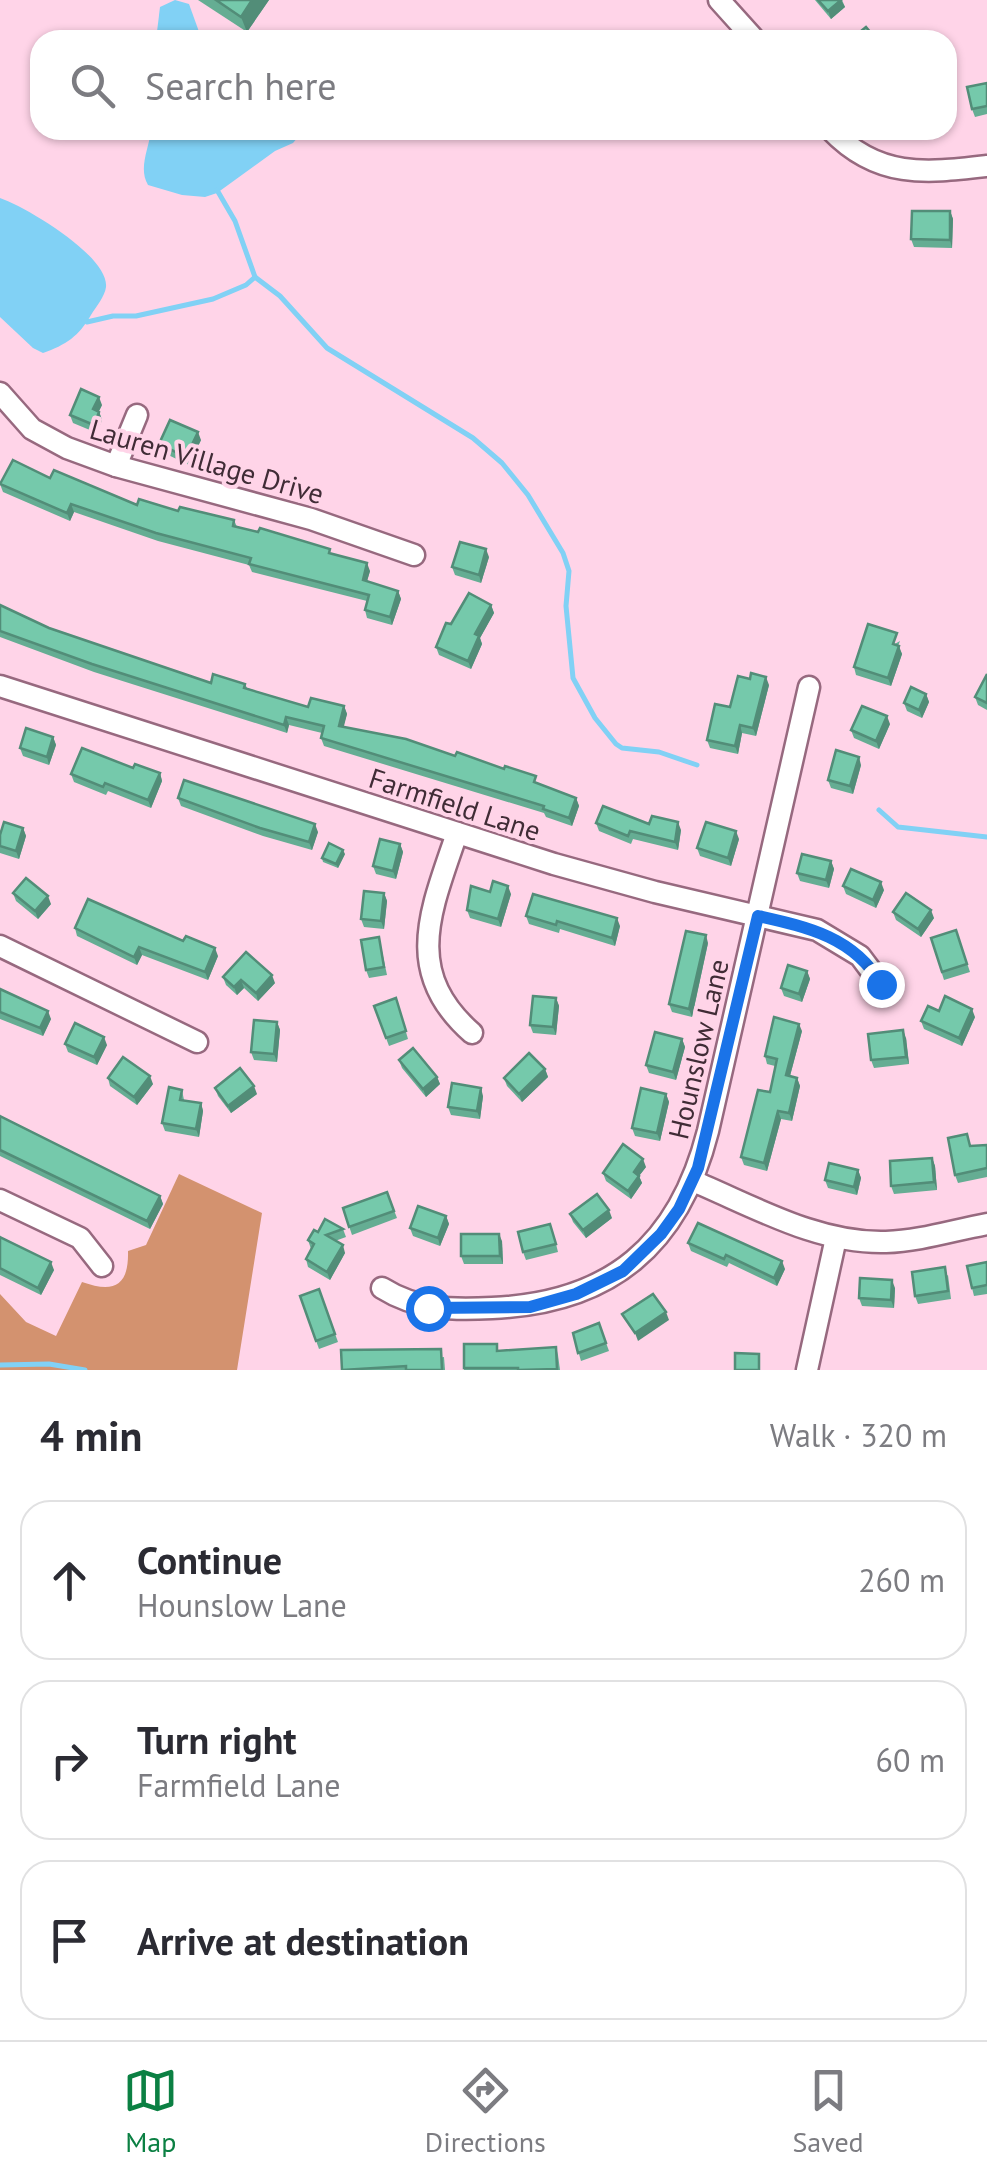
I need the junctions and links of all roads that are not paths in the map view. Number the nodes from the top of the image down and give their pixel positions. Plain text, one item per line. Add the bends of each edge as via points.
1 (720, 0) edge
2 (746, 30) edge
3 (845, 140) edge
4 (987, 166) edge
5 (0, 393) edge
6 (137, 414) dead end
7 (116, 466) junction
8 (414, 555) dead end
9 (808, 686) dead end
10 (0, 687) edge
11 (457, 833) junction
12 (758, 916) junction
13 (0, 946) edge
14 (881, 984) dead end
15 (472, 1033) dead end
16 (197, 1042) dead end
17 (693, 1181) junction
18 (0, 1200) edge
19 (987, 1224) edge
20 (836, 1238) junction
21 (102, 1266) dead end
22 (382, 1288) dead end
23 (807, 1370) edge

1 - 2 street
3 - 4 street via 905,171
5 - 7 street, Lauren Village Drive via 32,429
6 - 7 street
7 - 8 street, Lauren Village Drive via 311,519
9 - 12 street, Hounslow Lane
10 - 11 street, Farmfield Lane
11 - 12 street, Farmfield Lane via 612,881
11 - 15 street via 430,912 428,959 440,996
12 - 14 street, Farmfield Lane via 829,936 860,956
12 - 17 street, Hounslow Lane
13 - 16 street
17 - 20 street
17 - 22 street, Hounslow Lane via 643,1254 576,1294 530,1307 428,1308
18 - 21 street via 80,1238
19 - 20 street via 900,1241
20 - 23 street

